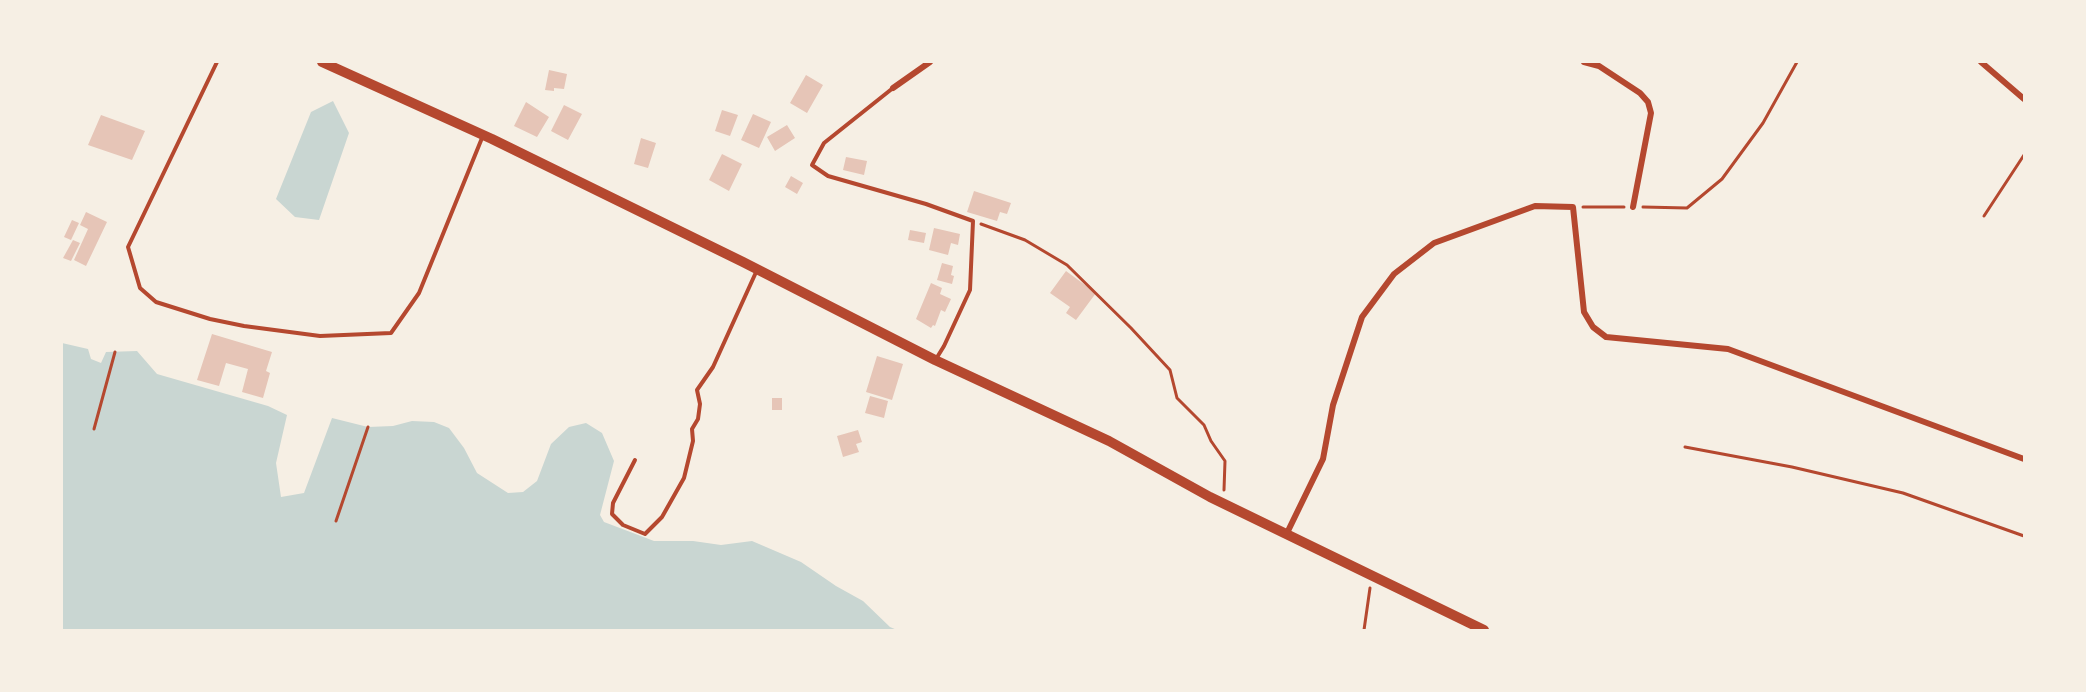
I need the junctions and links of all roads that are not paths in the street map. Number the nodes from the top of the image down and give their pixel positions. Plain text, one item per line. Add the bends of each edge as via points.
1 (217, 62) edge
2 (322, 62) edge
3 (930, 62) edge
4 (1584, 62) edge
5 (1981, 62) edge
6 (894, 88) joint
7 (2025, 99) edge
8 (483, 135) junction
9 (1633, 207) road end
10 (757, 269) junction
11 (935, 360) junction
12 (2025, 459) edge
13 (635, 460) dead end
14 (1287, 533) junction
15 (1484, 630) edge

1 - 8 lane via 128,247 140,288 156,302 210,319 320,336 391,333 419,292
2 - 8 main road
3 - 6 street
4 - 9 street via 1599,66 1648,102 1651,113
5 - 7 street
6 - 11 lane via 824,142 812,165 828,176 974,221 970,290
8 - 10 main road
10 - 11 main road
10 - 13 lane via 713,367 698,390 698,419 692,429 684,478 662,517 645,534 623,525 612,514 613,503
11 - 14 main road via 1109,441 1224,504
12 - 14 street via 1728,349 1606,337 1593,327 1584,312 1573,207 1535,206 1434,243 1394,274 1362,317 1333,405 1323,459
14 - 15 main road

